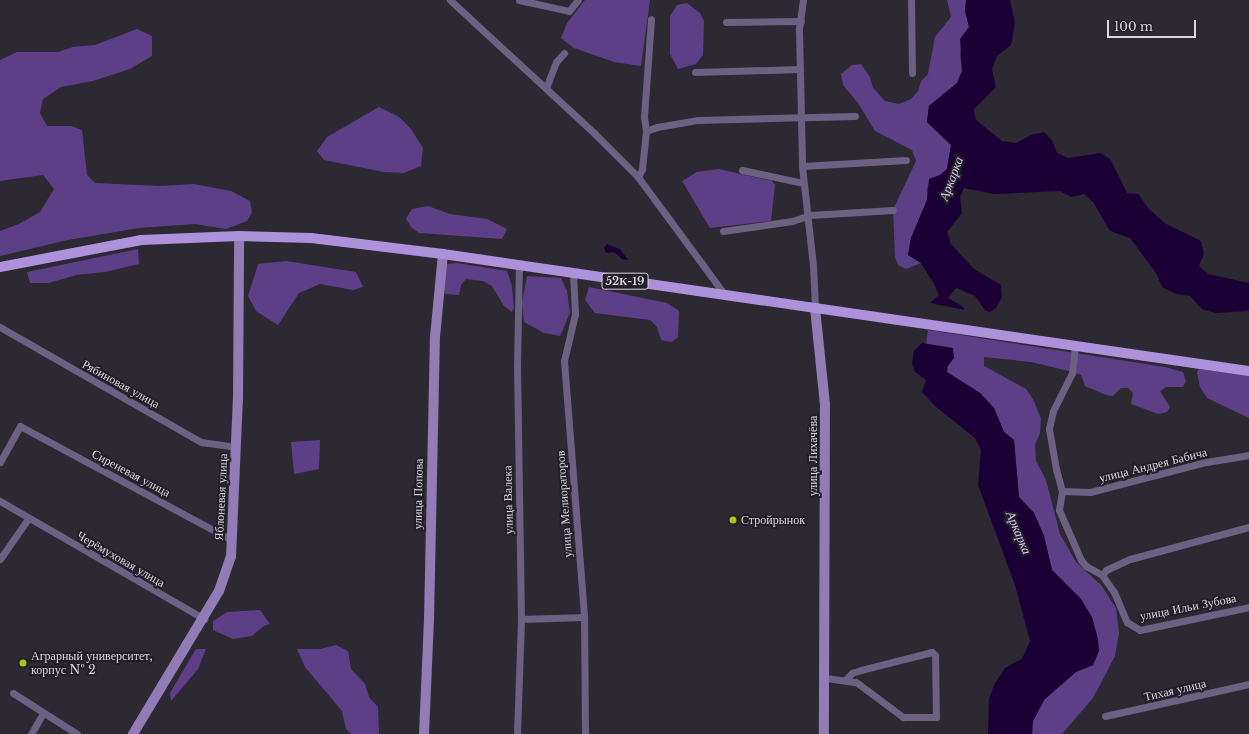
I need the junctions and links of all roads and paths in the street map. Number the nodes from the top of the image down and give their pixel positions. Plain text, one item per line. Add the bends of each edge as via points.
1 (450, 0) edge
2 (519, 0) edge
3 (578, 0) edge
4 (803, 0) edge
5 (911, 0) edge
6 (651, 19) dead end
7 (801, 21) junction
8 (726, 22) dead end
9 (564, 53) dead end
10 (800, 69) junction
11 (695, 72) dead end
12 (912, 73) dead end
13 (546, 88) junction
14 (855, 116) dead end
15 (800, 118) junction
16 (646, 130) junction
17 (906, 160) dead end
18 (802, 166) junction
19 (742, 170) dead end
20 (638, 177) junction
21 (803, 183) junction
22 (893, 210) dead end
23 (806, 218) junction
24 (723, 231) dead end
25 (239, 236) junction
26 (443, 254) junction
27 (520, 266) junction
28 (0, 267) edge
29 (573, 273) junction
30 (725, 295) junction
31 (815, 308) junction
32 (0, 327) edge
33 (1075, 346) junction
34 (1249, 371) edge
35 (236, 447) junction
36 (1249, 455) edge
37 (0, 462) edge
38 (1062, 491) junction
39 (0, 501) edge
40 (28, 519) junction
41 (1249, 527) edge
42 (232, 540) junction
43 (0, 559) edge
44 (1102, 575) junction
45 (1249, 607) edge
46 (584, 617) junction
47 (204, 618) junction
48 (521, 619) junction
49 (826, 678) junction
50 (846, 679) junction
51 (1249, 684) edge
52 (13, 693) dead end
53 (43, 713) junction
54 (1105, 716) dead end
55 (31, 734) edge
56 (76, 734) edge
57 (134, 734) edge
58 (424, 734) edge
59 (517, 734) edge
60 (585, 734) edge
61 (824, 734) edge

1 - 13 street
2 - 3 street via 570,11
4 - 7 street
5 - 12 street
6 - 16 street via 644,117
7 - 8 street
7 - 10 street
9 - 13 street via 556,62
10 - 11 street
10 - 15 street
13 - 20 street
14 - 15 street
15 - 16 street via 698,120
15 - 18 street
16 - 20 street via 642,169
17 - 18 street
18 - 21 street
19 - 21 street
20 - 30 street
21 - 23 street
22 - 23 street via 810,215
23 - 24 street
23 - 31 street via 813,265
25 - 26 main road, 52К-19 via 317,238
25 - 28 main road, 52К-19 via 141,240
25 - 35 street, Яблоневая улица
26 - 27 main road, 52К-19
26 - 58 street, улица Попова via 434,337 429,620
27 - 29 main road, 52К-19
27 - 48 street, улица Валека via 516,367
29 - 30 main road, 52К-19
29 - 46 street, улица Мелиораторов via 575,314 564,361
30 - 31 main road, 52К-19
31 - 33 main road, 52К-19
31 - 49 street, улица Лихачёва via 825,404
32 - 35 street, Рябиновая улица via 201,442
33 - 34 main road, 52К-19
33 - 38 street, улица Ильи Зубова via 1072,372 1050,419 1054,461
35 - 42 street, Яблоневая улица
36 - 38 street, улица Андрея Бабича via 1206,462 1090,492
37 - 42 street, Сиреневая улица via 20,426
38 - 44 street, улица Ильи Зубова via 1059,510 1076,552 1086,566
39 - 40 street, Черёмуховая улица
40 - 43 street
40 - 47 street, Черёмуховая улица
41 - 44 street via 1130,559 1106,570
42 - 47 street, Яблоневая улица via 224,581
44 - 45 street, улица Ильи Зубова via 1114,592 1127,622 1140,630
46 - 48 street
46 - 60 street, улица Мелиораторов
47 - 57 street, Яблоневая улица
48 - 59 street, улица Валека
49 - 50 street
49 - 61 street, улица Лихачёва
50 - 50 street via 856,682 895,714 903,717 936,717 935,655 932,652 861,670
51 - 54 street, Тихая улица
52 - 53 street
53 - 55 street
53 - 56 street

